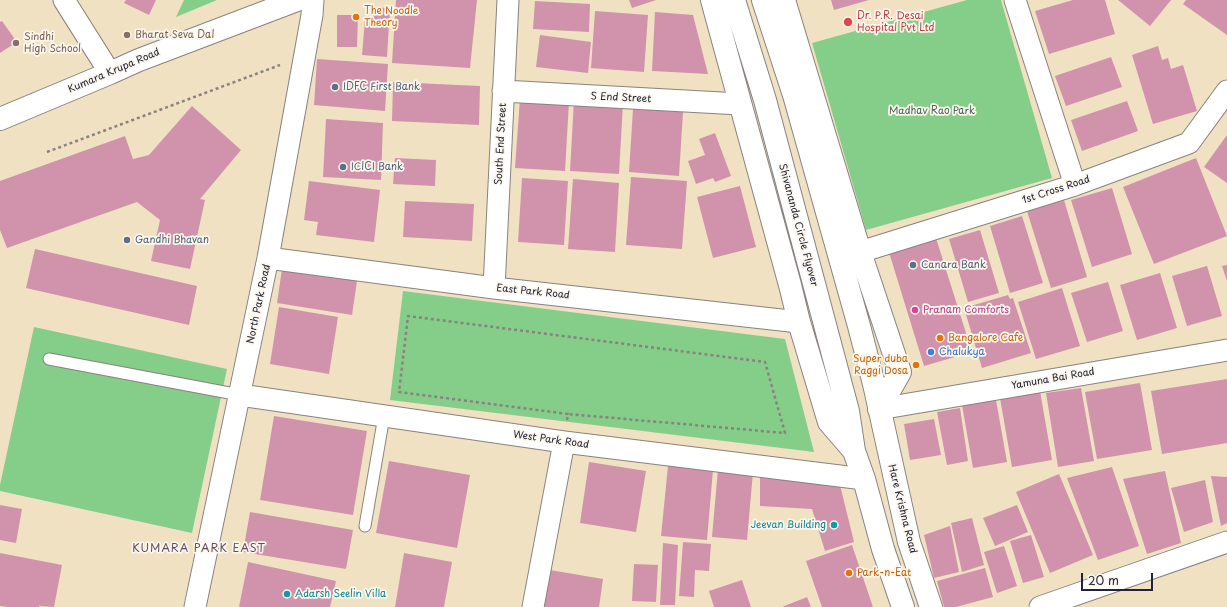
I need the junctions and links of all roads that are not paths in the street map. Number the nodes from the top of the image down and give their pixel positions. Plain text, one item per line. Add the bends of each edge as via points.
1 (64, 0) edge
2 (297, 0) edge
3 (313, 0) edge
4 (508, 0) edge
5 (712, 0) edge
6 (734, 0) edge
7 (763, 0) edge
8 (784, 0) edge
9 (1015, 0) edge
10 (110, 73) junction
11 (503, 91) junction
12 (1227, 91) edge
13 (740, 104) junction
14 (0, 119) edge
15 (1075, 185) junction
16 (860, 252) junction
17 (268, 258) junction
18 (494, 288) junction
19 (799, 322) junction
20 (1227, 350) edge
21 (49, 359) dead end
22 (240, 395) junction
23 (879, 409) junction
24 (384, 416) junction
25 (564, 442) junction
26 (854, 451) junction
27 (864, 479) junction
28 (365, 526) dead end
29 (1227, 542) edge
30 (195, 607) edge
31 (533, 607) edge
32 (903, 607) edge
33 (931, 607) edge
34 (1040, 607) edge

1 - 10 street
2 - 10 main road, Kumara Krupa Road
3 - 17 street, North Park Road
4 - 11 street, South End Street
5 - 13 main road
6 - 26 main road, Shivananda Circle Flyover via 764,100 848,411
7 - 23 main road via 794,95 859,326
8 - 16 main road
9 - 15 street
10 - 14 main road, Kumara Krupa Road
11 - 13 street, S End Street
11 - 18 street, South End Street
12 - 15 street, 1st Cross Road via 1189,143
13 - 19 main road
15 - 16 street, 1st Cross Road
16 - 23 main road via 900,372
17 - 18 street, East Park Road
17 - 22 street, North Park Road
18 - 19 street, East Park Road
19 - 26 main road via 829,422
20 - 23 street, Yamuna Bai Road
21 - 22 lane
22 - 24 street, West Park Road
22 - 30 street, North Park Road
23 - 33 main road, Hare Krishna Road via 909,542
24 - 25 street, West Park Road
24 - 28 lane
25 - 27 street, West Park Road
25 - 31 street
26 - 27 main road
27 - 32 main road via 883,549
29 - 34 street

